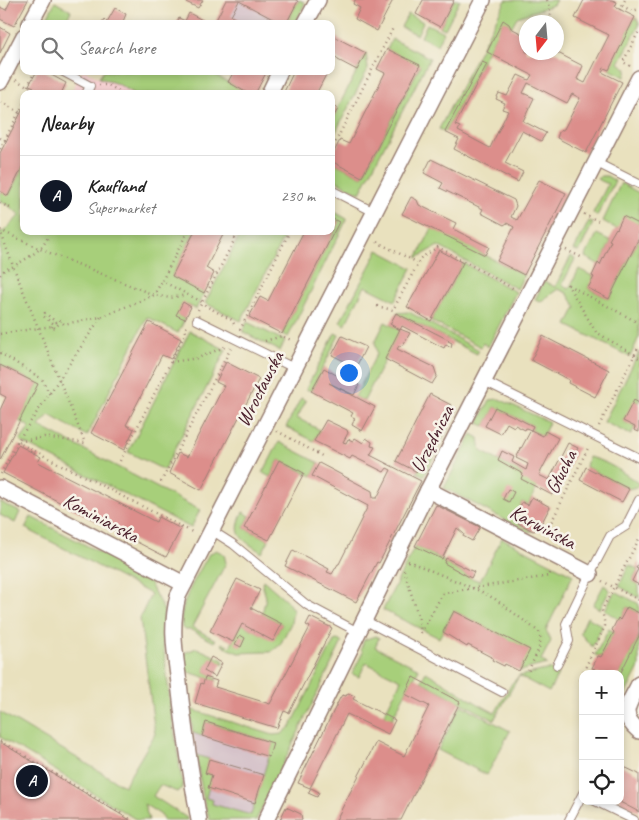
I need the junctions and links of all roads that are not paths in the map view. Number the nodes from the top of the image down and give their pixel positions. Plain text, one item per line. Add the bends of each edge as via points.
1 (43, 0) edge
2 (318, 0) edge
3 (483, 0) edge
4 (32, 20) edge
5 (307, 20) edge
6 (20, 50) edge
7 (637, 73) edge
8 (67, 75) edge
9 (278, 75) edge
10 (7, 80) edge
11 (88, 90) edge
12 (271, 90) edge
13 (596, 162) junction
14 (639, 184) edge
15 (335, 192) edge
16 (374, 212) junction
17 (196, 319) road end
18 (294, 368) junction
19 (484, 382) junction
20 (639, 458) edge
21 (0, 488) edge
22 (428, 490) junction
23 (639, 500) edge
24 (208, 535) junction
25 (590, 574) junction
26 (184, 584) junction
27 (361, 626) junction
28 (557, 666) dead end
29 (639, 684) edge
30 (502, 692) dead end
31 (624, 716) edge
32 (624, 719) edge
33 (639, 731) edge
34 (579, 800) edge
35 (603, 805) edge
36 (199, 820) edge
37 (266, 820) edge
38 (569, 820) edge
39 (634, 820) edge

1 - 4 street
2 - 5 street
3 - 16 street, Wrocławska
6 - 10 street
7 - 13 street, Urzędnicza
8 - 11 lane
9 - 12 street
13 - 14 lane
13 - 19 street, Urzędnicza
15 - 16 lane
16 - 18 street, Wrocławska
17 - 18 lane
18 - 24 street, Wrocławska
19 - 20 lane
19 - 22 street, Urzędnicza
21 - 26 street, Kominiarska
22 - 25 street, Karwińska
22 - 27 street, Urzędnicza
23 - 25 lane via 626,526 610,536
24 - 26 street, Wrocławska
24 - 27 lane via 233,544 307,605
25 - 28 lane via 566,624 569,642
26 - 36 street, Wrocławska via 172,625
27 - 30 lane
27 - 37 street, Urzędnicza
29 - 31 street
32 - 33 street
34 - 38 lane
35 - 39 lane

